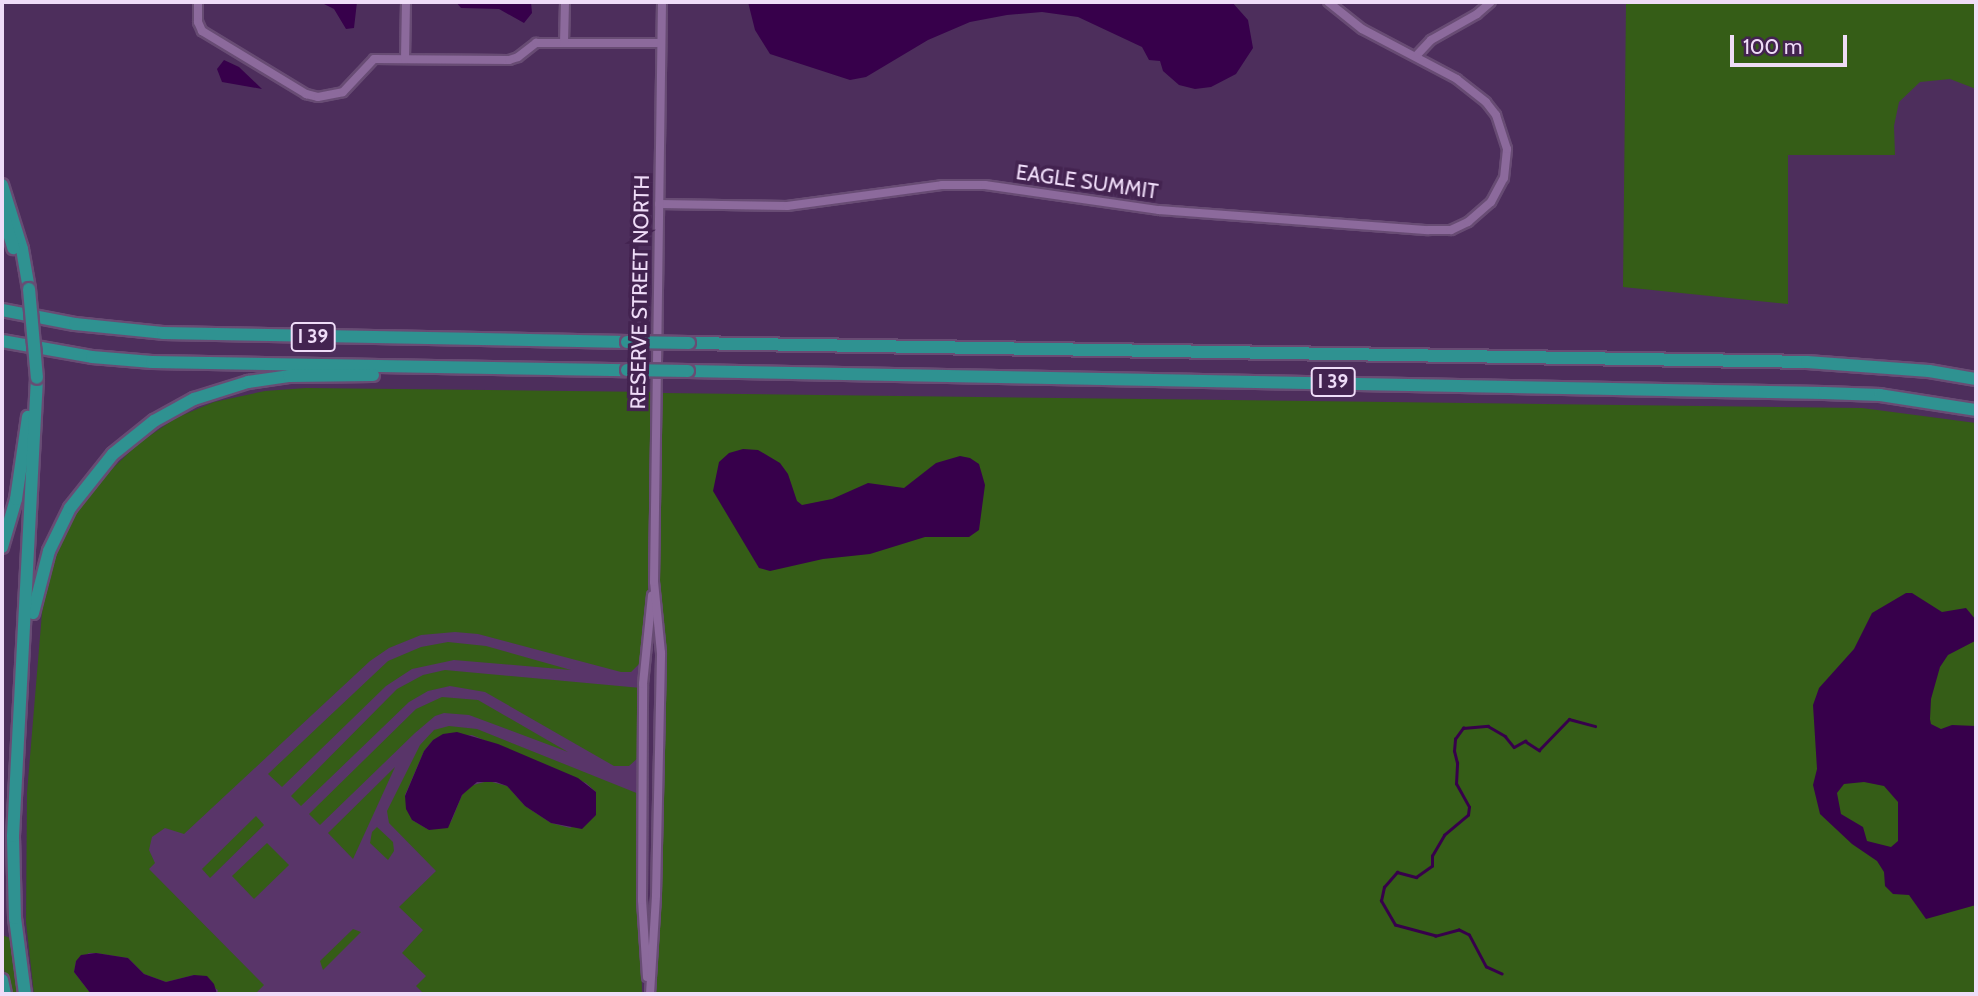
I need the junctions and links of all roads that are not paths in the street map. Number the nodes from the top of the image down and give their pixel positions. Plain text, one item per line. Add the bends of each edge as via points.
1 (198, 2) edge
2 (406, 2) edge
3 (565, 2) edge
4 (662, 2) edge
5 (1328, 2) edge
6 (1491, 2) edge
7 (564, 43) junction
8 (661, 43) junction
9 (1416, 56) junction
10 (405, 59) junction
11 (2, 185) edge
12 (659, 204) junction
13 (2, 211) edge
14 (24, 288) junction
15 (2, 310) edge
16 (2, 341) edge
17 (435, 367) junction
18 (33, 376) junction
19 (1976, 379) edge
20 (1976, 410) edge
21 (2, 547) edge
22 (654, 582) junction
23 (24, 657) junction
24 (2, 980) edge
25 (5, 994) edge
26 (25, 994) edge
27 (650, 994) edge

1 - 10 street via 202,31 306,94 331,96 352,84 370,60
2 - 10 street
3 - 7 street
4 - 8 street, RESERVE STREET NORTH
5 - 9 street via 1355,25
6 - 9 street via 1431,40
7 - 8 street
7 - 10 street via 536,43 512,60
8 - 12 street, RESERVE STREET NORTH
9 - 12 street, EAGLE SUMMIT via 1474,92 1496,115 1503,131 1507,163 1496,192 1468,222 1451,230 1117,206 985,185 942,185 787,206
11 - 14 highway via 22,249
12 - 22 street, RESERVE STREET NORTH
13 - 14 highway
14 - 18 highway
15 - 19 highway, I 39, bridge via 75,324 163,333 1807,362
16 - 17 highway, I 39 via 92,358 152,362
17 - 20 highway, I 39, bridge via 1824,393
17 - 23 highway via 422,375 300,376 248,382 194,399 154,421 103,464 66,517 42,573
18 - 21 highway via 22,472
18 - 23 highway
22 - 27 street, RESERVE STREET NORTH via 660,653
22 - 27 street, RESERVE STREET NORTH via 643,684 642,911
23 - 26 highway via 13,860
24 - 25 highway

